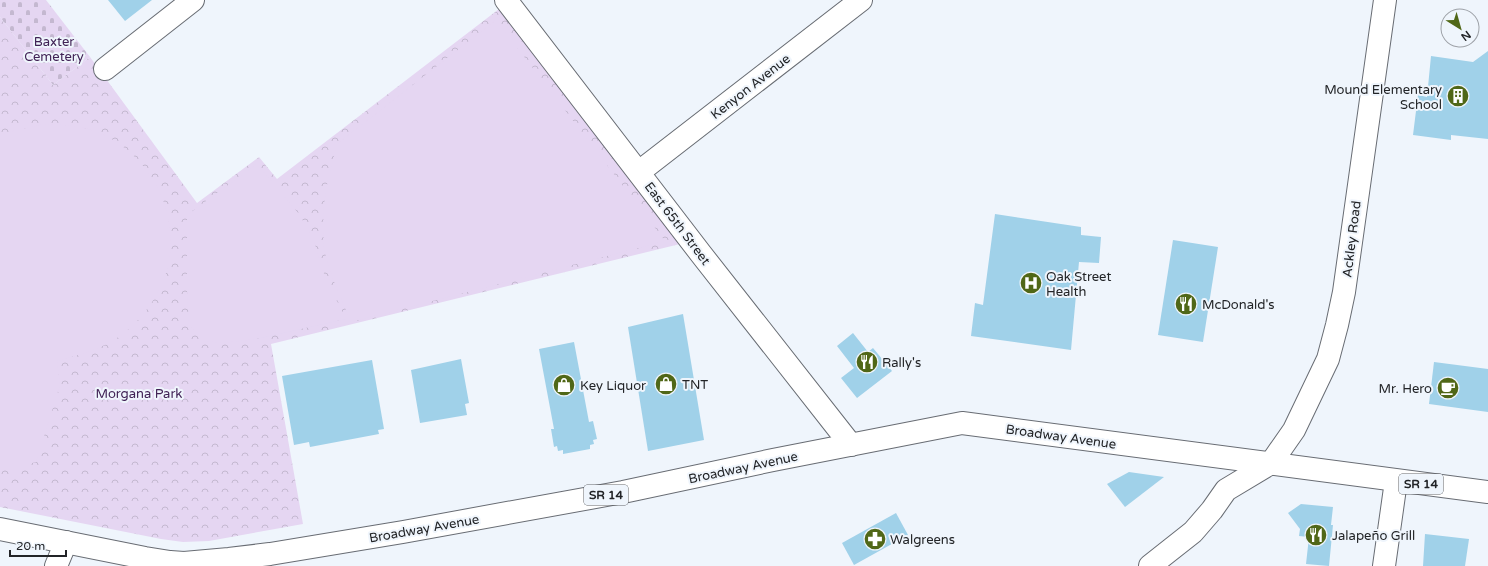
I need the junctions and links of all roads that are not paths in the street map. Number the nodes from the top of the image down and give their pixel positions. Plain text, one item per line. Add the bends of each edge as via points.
1 (193, 0) edge
2 (506, 0) edge
3 (860, 0) edge
4 (1385, 0) edge
5 (106, 69) dead end
6 (639, 172) junction
7 (851, 445) junction
8 (1271, 463) junction
9 (1396, 481) junction
10 (1488, 492) edge
11 (0, 529) edge
12 (66, 542) junction
13 (56, 566) edge
14 (1150, 566) edge
15 (1384, 566) edge

1 - 5 main road
2 - 6 main road, East 65th Street
3 - 6 main road, Kenyon Avenue
4 - 8 main road, Ackley Road via 1344,292 1337,325 1328,359 1294,430
6 - 7 main road, East 65th Street
7 - 8 main road, Broadway Avenue / SR 14 via 962,423
7 - 12 main road, Broadway Avenue / SR 14 via 623,492 260,555 184,563
8 - 9 main road, Broadway Avenue / SR 14
8 - 14 main road via 1226,490 1193,532
9 - 10 main road, Broadway Avenue / SR 14
9 - 15 main road
11 - 12 main road, Broadway Avenue / SR 14
12 - 13 main road

